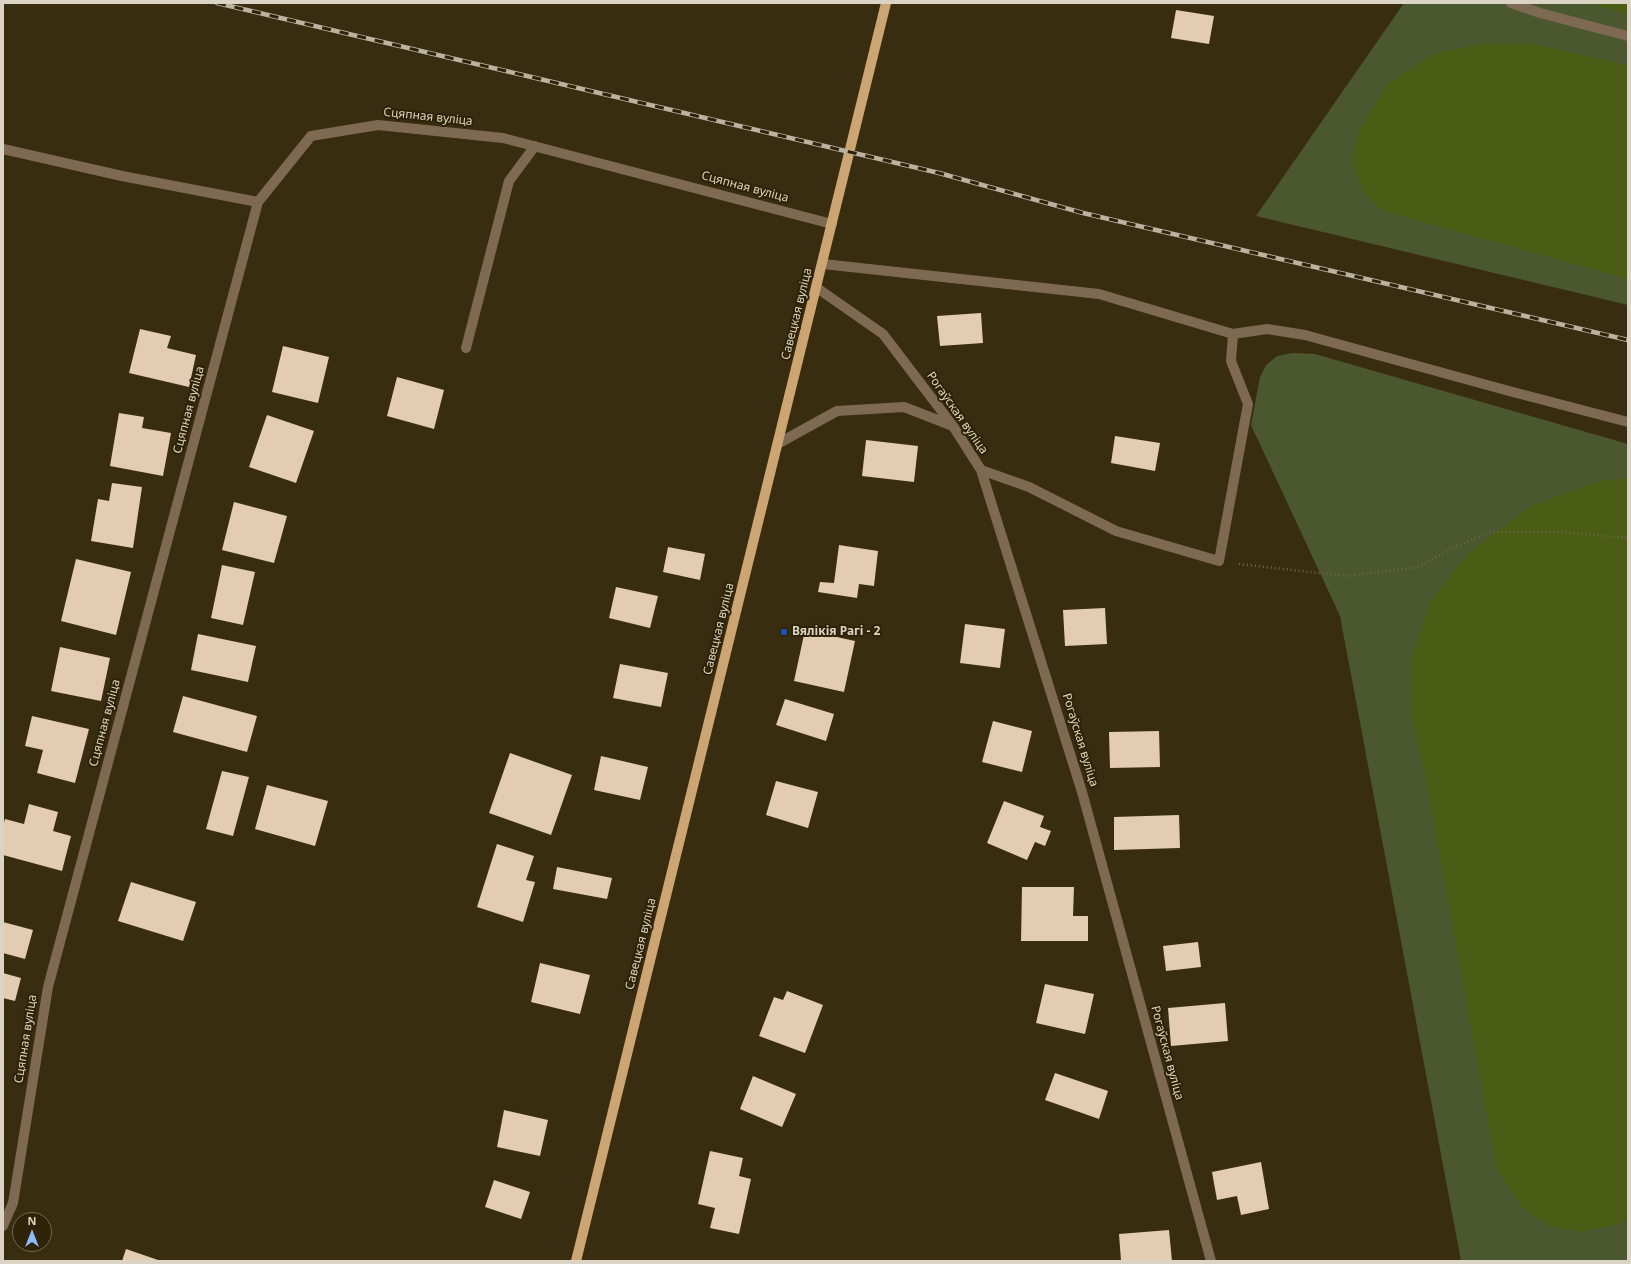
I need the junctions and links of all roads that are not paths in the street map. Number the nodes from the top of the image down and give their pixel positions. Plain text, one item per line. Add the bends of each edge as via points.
1 (886, 3) edge
2 (1511, 3) edge
3 (1628, 36) edge
4 (535, 146) junction
5 (3, 149) edge
6 (258, 202) junction
7 (832, 224) junction
8 (822, 264) junction
9 (817, 288) junction
10 (1233, 334) junction
11 (466, 348) dead end
12 (1628, 422) edge
13 (953, 426) junction
14 (779, 443) junction
15 (981, 470) junction
16 (3, 1226) edge
17 (576, 1261) edge
18 (1211, 1261) edge

1 - 7 main road, Савецкая вуліца
2 - 3 street
4 - 6 street, Сцяпная вуліца via 503,138 378,125 311,136
4 - 7 street, Сцяпная вуліца
4 - 11 street via 509,181
5 - 6 street via 122,176
6 - 16 street, Сцяпная вуліца via 48,987 14,1203
7 - 8 main road, Савецкая вуліца
8 - 9 main road, Савецкая вуліца
8 - 10 street via 1099,294
9 - 13 street, Рогаўская вуліца via 883,334
9 - 14 main road, Савецкая вуліца
10 - 12 street via 1267,329 1305,335
10 - 15 street via 1232,361 1248,404 1219,561 1116,531 1029,487
13 - 14 street via 904,407 837,411
13 - 15 street, Рогаўская вуліца
14 - 17 main road, Савецкая вуліца
15 - 18 street, Рогаўская вуліца via 1082,792

